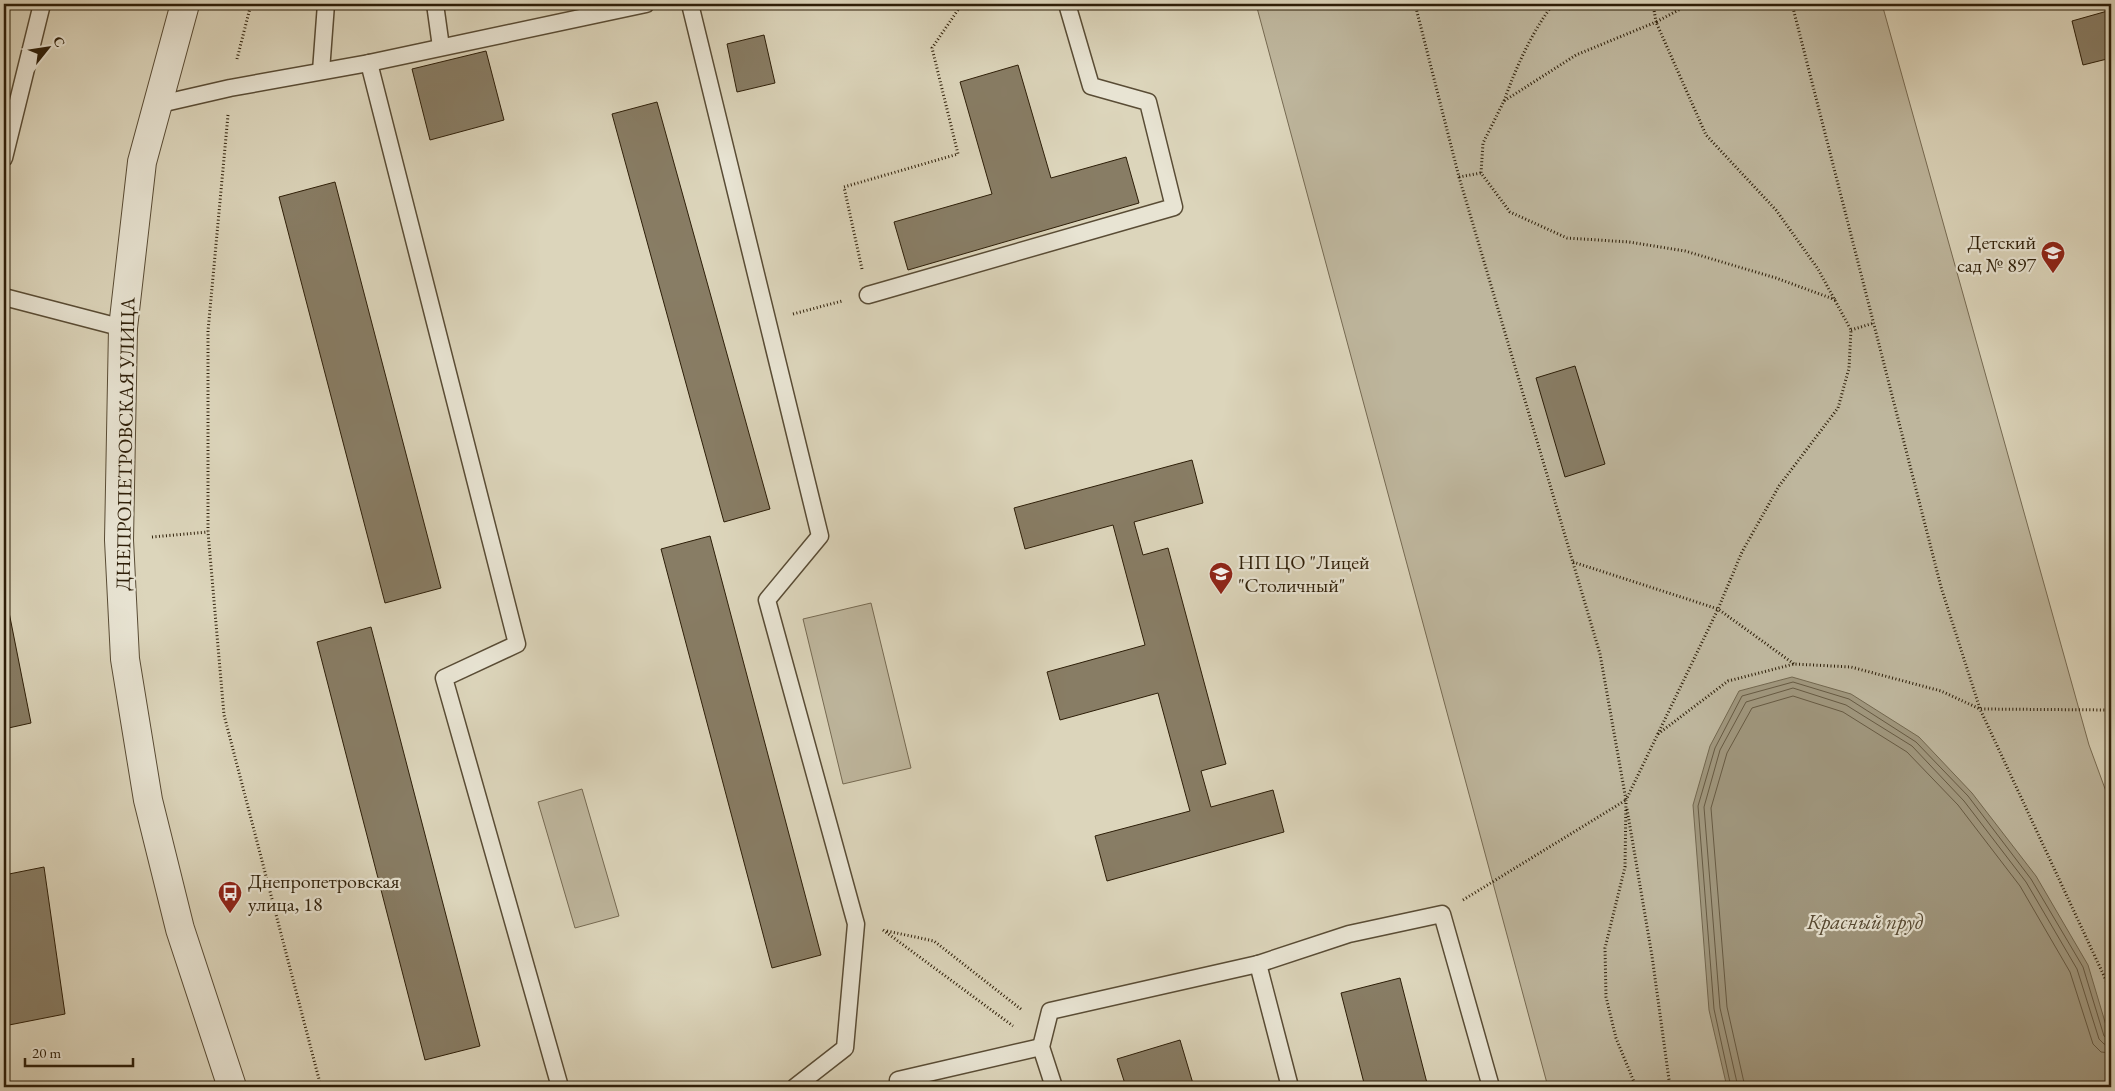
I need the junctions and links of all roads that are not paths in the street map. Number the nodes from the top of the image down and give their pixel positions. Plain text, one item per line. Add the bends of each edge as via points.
1 (42, 4) edge
2 (184, 4) edge
3 (326, 4) edge
4 (435, 4) edge
5 (646, 4) edge
6 (690, 4) edge
7 (1067, 4) edge
8 (441, 47) junction
9 (369, 62) junction
10 (321, 71) junction
11 (156, 105) junction
12 (4, 158) edge
13 (868, 295) road end
14 (4, 297) edge
15 (123, 328) junction
16 (1258, 964) junction
17 (1042, 1047) junction
18 (232, 1087) edge
19 (560, 1087) edge
20 (795, 1087) edge
21 (899, 1087) edge
22 (1054, 1087) edge
23 (1290, 1087) edge
24 (1491, 1087) edge

1 - 12 lane
2 - 11 street, ДНЕПРОПЕТРОВСКАЯ УЛИЦА
3 - 10 lane
4 - 8 lane
5 - 8 lane
6 - 20 lane via 820,536 767,600 856,924 845,1048
7 - 13 lane via 1091,86 1148,102 1174,207
8 - 9 lane
9 - 10 lane
9 - 19 lane via 516,644 444,678
10 - 11 lane
11 - 15 street, ДНЕПРОПЕТРОВСКАЯ УЛИЦА via 142,162
14 - 15 lane
15 - 18 street, ДНЕПРОПЕТРОВСКАЯ УЛИЦА via 119,540 125,659 148,800 180,930
16 - 17 lane via 1050,1011
16 - 23 lane
16 - 24 lane via 1349,934 1442,914
17 - 21 lane via 898,1080
17 - 22 lane

